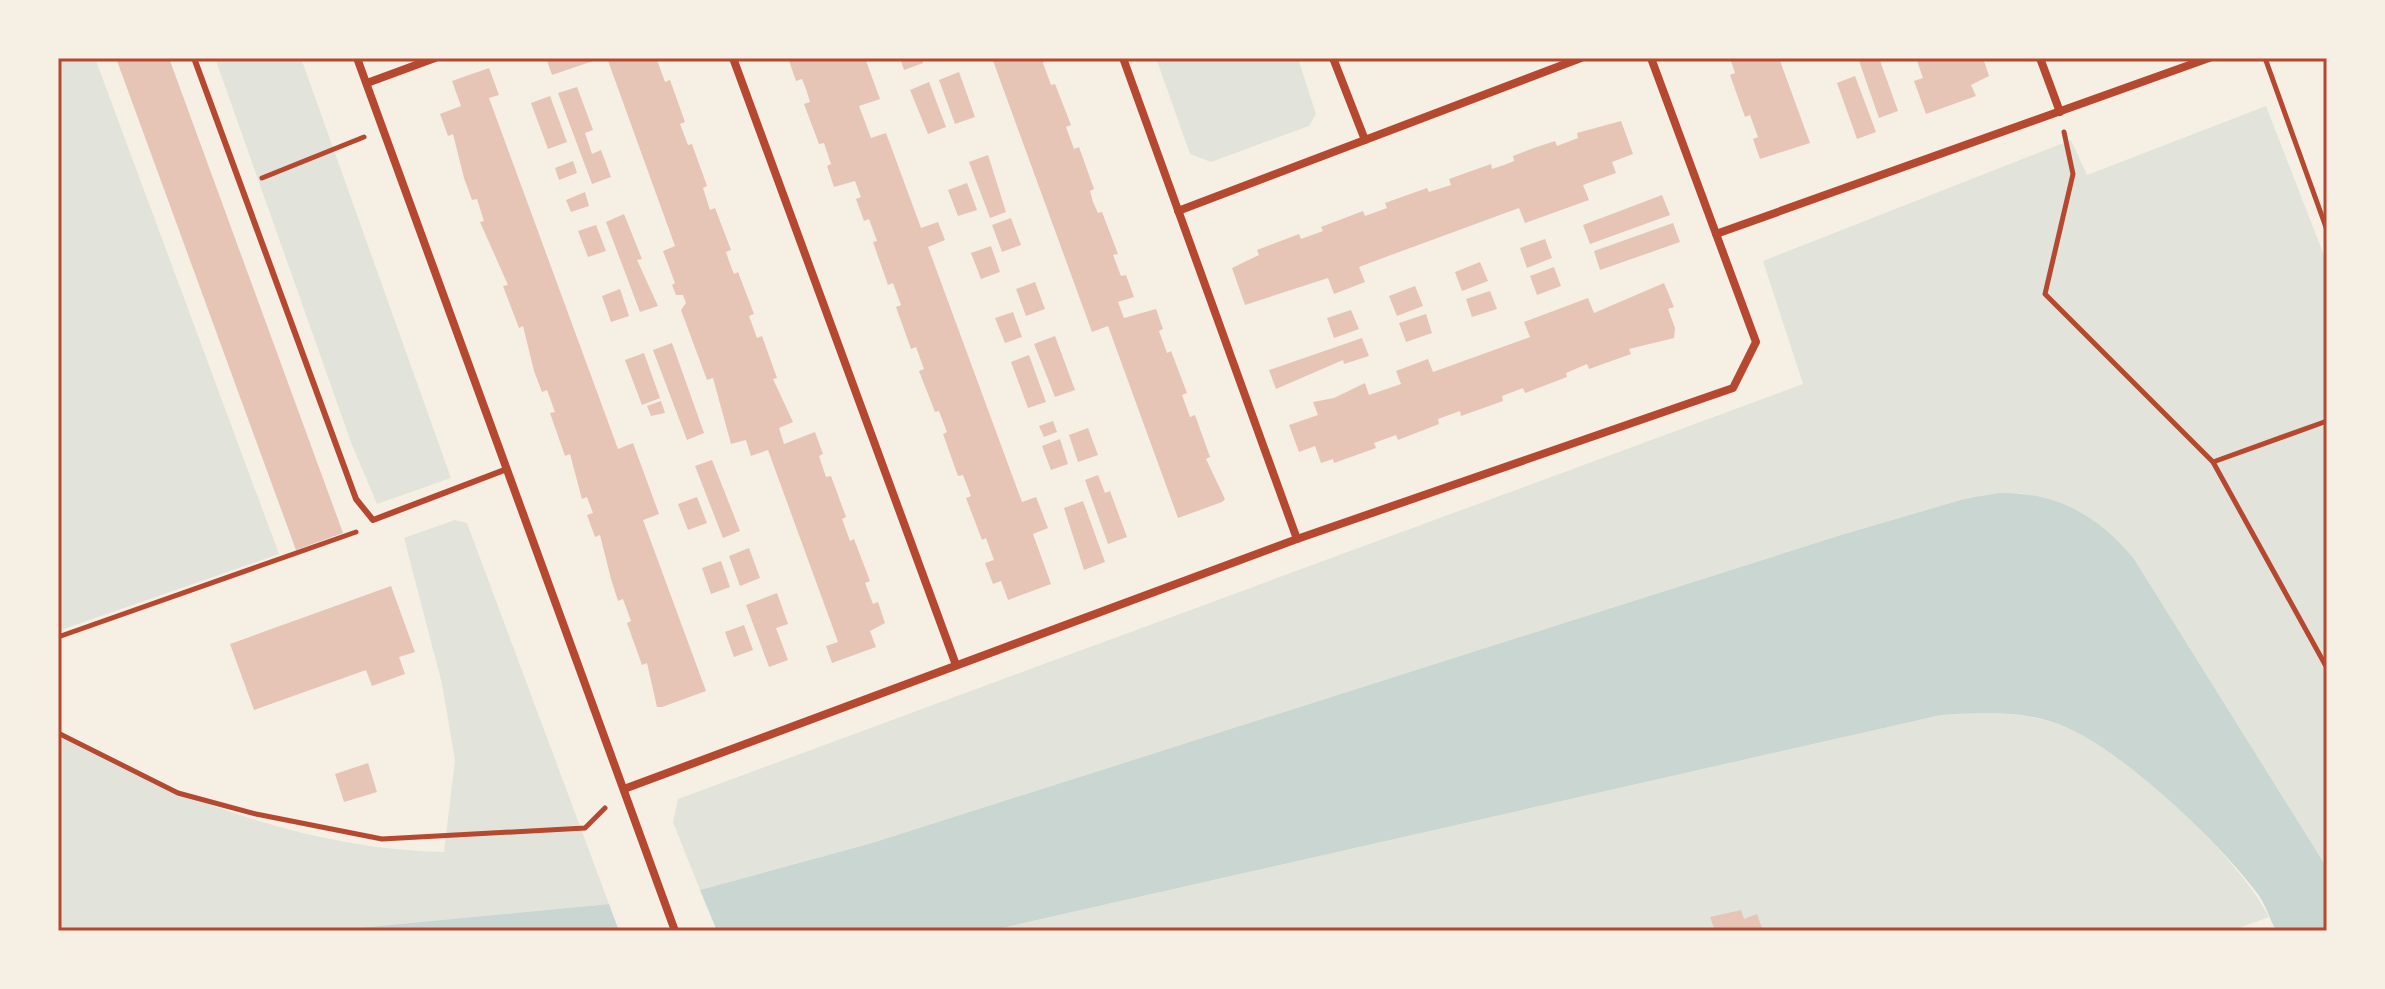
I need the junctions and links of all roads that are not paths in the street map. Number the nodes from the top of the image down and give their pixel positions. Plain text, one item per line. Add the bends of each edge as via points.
1 (194, 58) edge
2 (357, 58) edge
3 (435, 58) edge
4 (733, 58) edge
5 (1123, 58) edge
6 (1333, 58) edge
7 (1581, 58) edge
8 (1651, 58) edge
9 (2040, 58) edge
10 (2209, 58) edge
11 (367, 83) junction
12 (2060, 112) junction
13 (1365, 140) junction
14 (1178, 211) junction
15 (1716, 234) junction
16 (507, 469) junction
17 (1297, 539) junction
18 (956, 665) junction
19 (624, 789) junction
20 (675, 931) edge

1 - 16 lane via 356,499 373,520
2 - 11 street
3 - 11 street
4 - 18 street
5 - 14 street
6 - 13 street
7 - 13 street
8 - 15 street
9 - 12 street
10 - 12 street
11 - 16 street
12 - 15 street
13 - 14 street
14 - 17 street
15 - 17 street via 1756,342 1733,388
16 - 19 street
17 - 18 street
18 - 19 street
19 - 20 street

